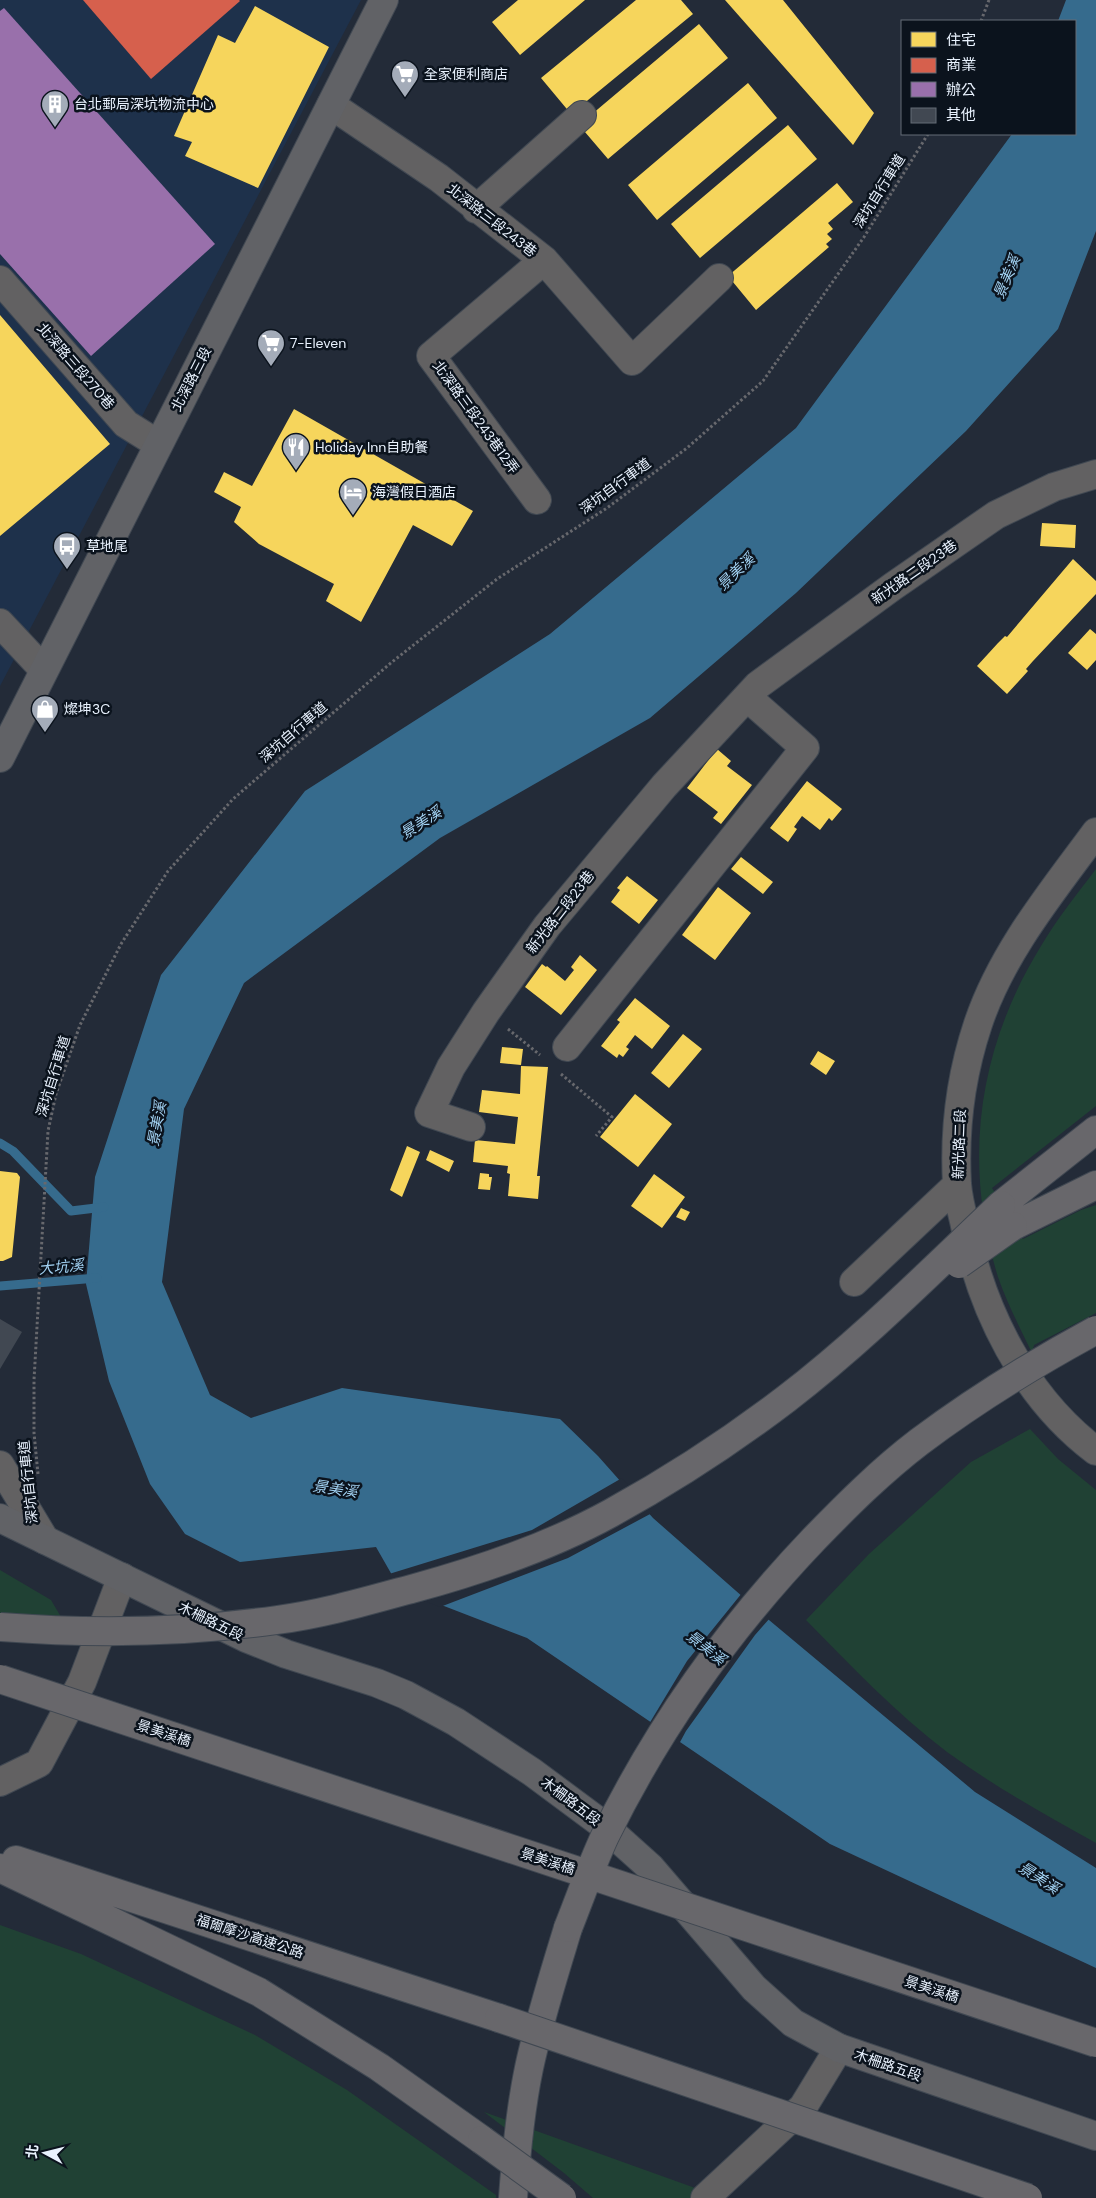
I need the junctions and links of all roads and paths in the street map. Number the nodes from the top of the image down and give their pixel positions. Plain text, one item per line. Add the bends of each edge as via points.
1 (384, 0) edge
2 (989, 0) edge
3 (981, 20) edge
4 (331, 105) junction
5 (582, 115) dead end
6 (927, 135) edge
7 (476, 209) junction
8 (544, 260) junction
9 (719, 278) dead end
10 (0, 280) edge
11 (158, 444) junction
12 (1096, 474) edge
13 (537, 500) dead end
14 (0, 623) edge
15 (44, 670) junction
16 (747, 697) junction
17 (0, 758) edge
18 (1096, 832) edge
19 (568, 1048) dead end
20 (471, 1127) dead end
21 (1096, 1130) edge
22 (957, 1185) junction
23 (1096, 1185) edge
24 (1007, 1216) junction
25 (854, 1282) dead end
26 (1096, 1330) edge
27 (1096, 1452) edge
28 (0, 1465) edge
29 (39, 1481) dead end
30 (0, 1518) edge
31 (45, 1540) junction
32 (122, 1577) junction
33 (0, 1627) edge
34 (0, 1679) edge
35 (0, 1782) edge
36 (0, 1855) edge
37 (0, 1868) edge
38 (1096, 2043) edge
39 (838, 2048) junction
40 (1096, 2136) edge
41 (513, 2198) edge
42 (562, 2198) edge
43 (705, 2198) edge
44 (1028, 2198) edge

1 - 4 main road, 北深路三段
2 - 3 path
4 - 7 street, 北深路三段243巷 via 439,178
4 - 11 main road, 北深路三段
5 - 7 street
6 - 29 path, 深坑自行車道 via 864,237 763,381 687,448 607,508 497,579 392,662 233,799 168,871 121,944 80,1025 56,1094 48,1131 34,1380 34,1433
7 - 8 street, 北深路三段243巷
8 - 9 street, 北深路三段243巷 via 632,361
8 - 13 street, 北深路三段243巷12弄 via 432,356
10 - 11 street, 北深路三段270巷 via 126,424
11 - 15 main road, 北深路三段
12 - 16 street, 新光路二段23巷 via 1054,486 996,515 876,598 758,685
14 - 15 street
15 - 17 main road, 北深路三段
16 - 19 street via 805,748
16 - 20 street, 新光路二段23巷 via 664,786 547,926 486,1012 451,1067 429,1113
18 - 22 street, 新光路二段 via 1028,924 978,1023 965,1068 958,1125
21 - 24 highway
22 - 25 street
22 - 27 street, 新光路二段 via 969,1249 989,1306 1012,1356 1046,1403
23 - 24 highway
24 - 33 highway, bridge via 786,1398 680,1472 608,1514 534,1548 458,1576 279,1620 129,1633
26 - 41 highway, bridge via 978,1400 918,1443 846,1505 783,1571 727,1638 680,1703 604,1838 568,1928 529,2069
28 - 31 street
30 - 31 main road, 木柵路五段
31 - 32 main road, 木柵路五段
32 - 35 street via 82,1682 39,1763
32 - 39 main road, 木柵路五段, bridge via 246,1638 377,1682 456,1722 532,1772 602,1824 651,1868 754,1988 793,2023
34 - 38 highway, 景美溪橋, bridge
36 - 44 highway, 福爾摩沙高速公路, bridge via 499,2018
37 - 42 highway, bridge via 258,1992 379,2067
39 - 40 main road, 木柵路五段
39 - 43 street via 803,2107

